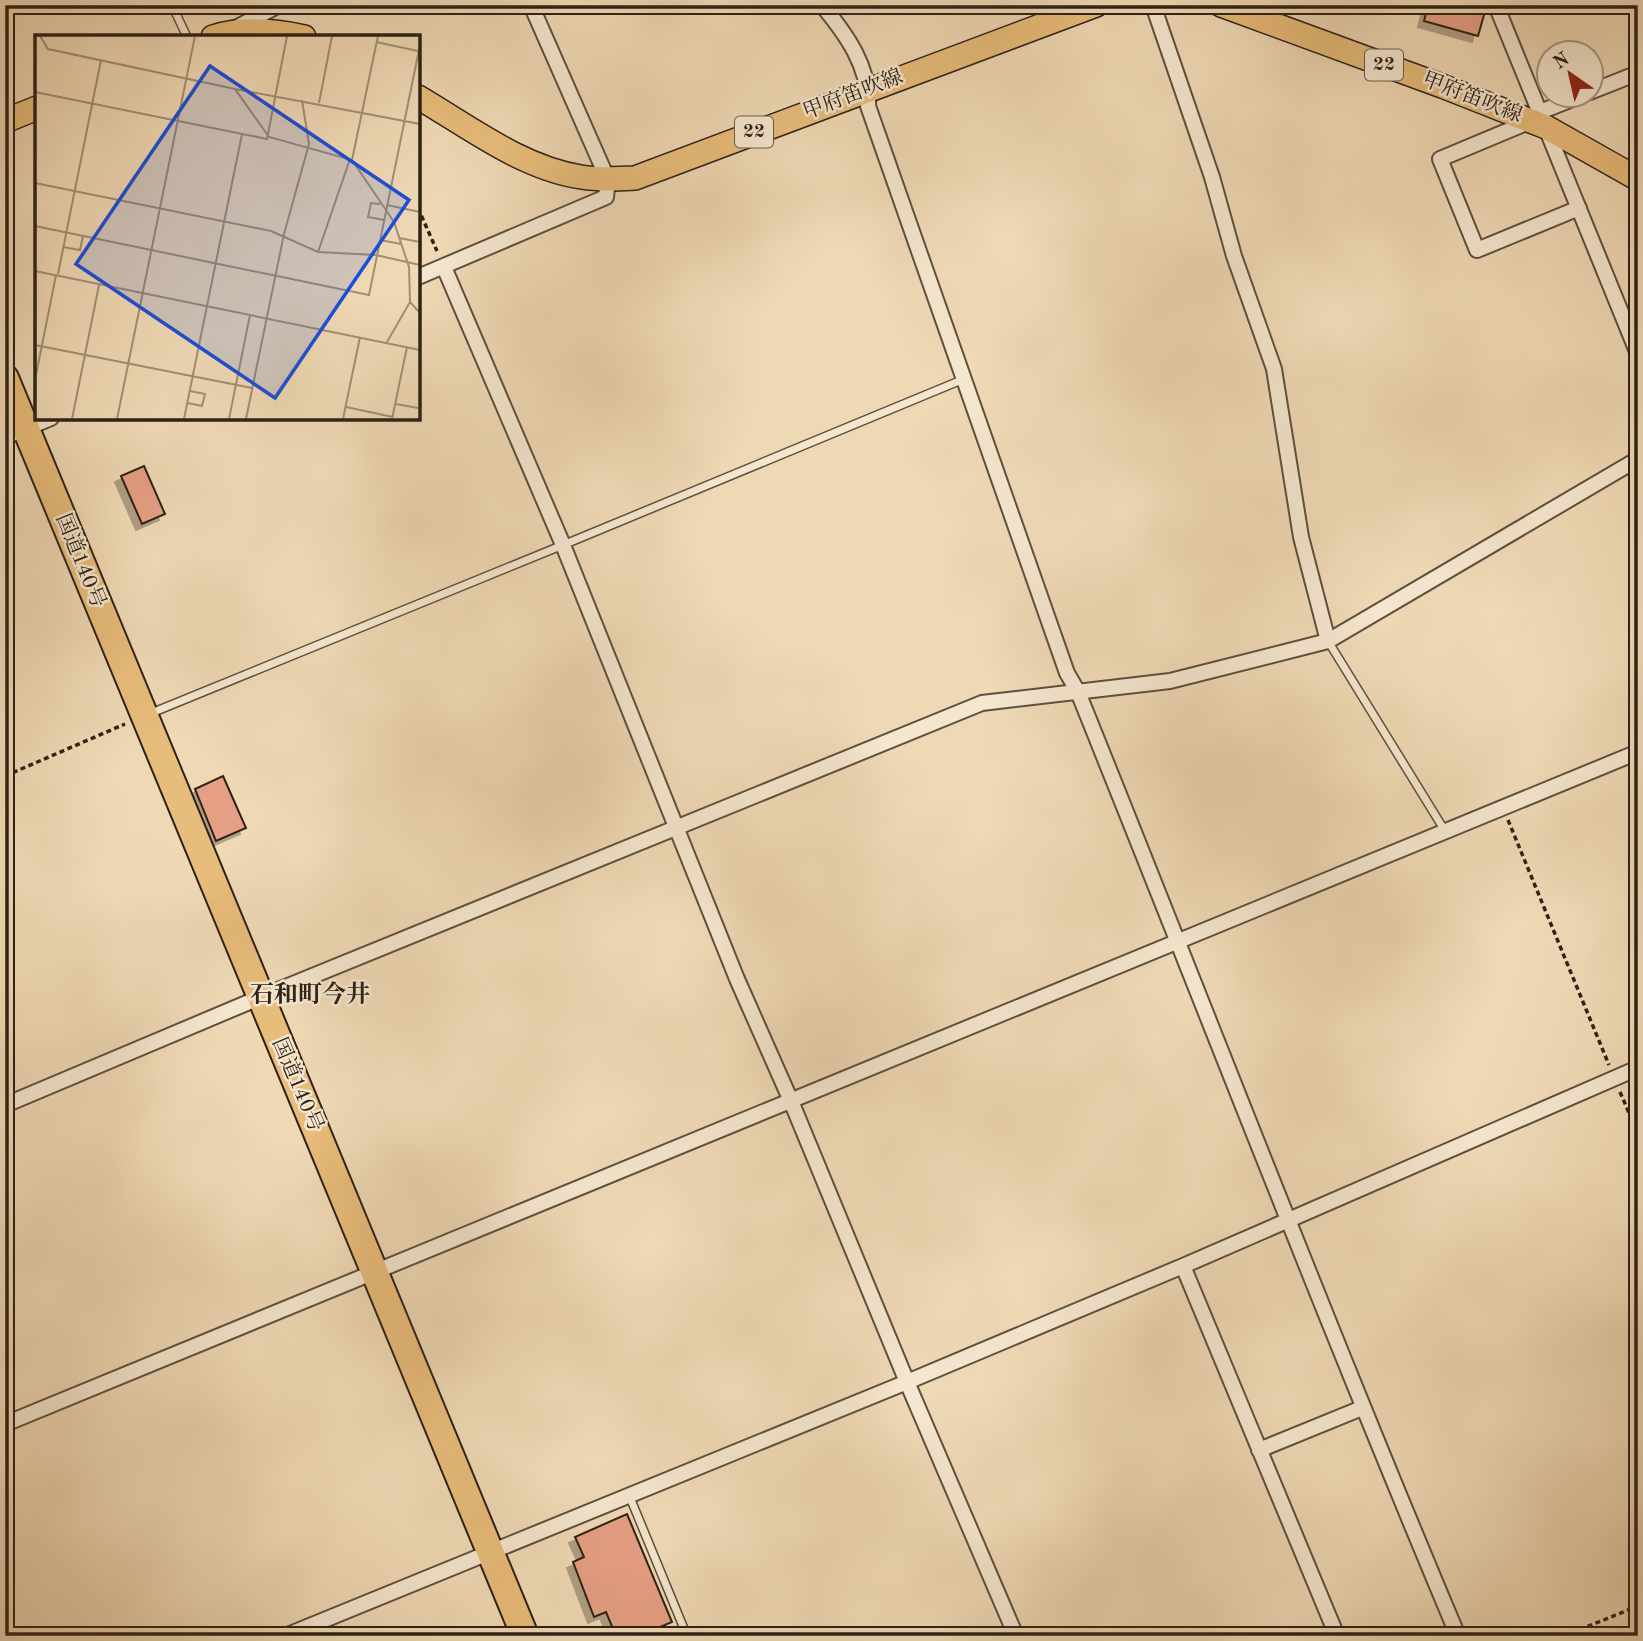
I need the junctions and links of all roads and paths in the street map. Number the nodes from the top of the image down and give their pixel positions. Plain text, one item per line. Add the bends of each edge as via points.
1 (172, 5) edge
2 (279, 5) edge
3 (531, 5) edge
4 (822, 5) edge
5 (1096, 5) edge
6 (1153, 5) edge
7 (1221, 5) edge
8 (1496, 5) edge
9 (222, 34) edge
10 (186, 35) edge
11 (296, 35) edge
12 (1638, 73) edge
13 (1604, 87) edge
14 (869, 89) junction
15 (420, 98) edge
16 (1560, 108) edge
17 (35, 109) edge
18 (1539, 120) junction
19 (5, 121) edge
20 (1638, 179) edge
21 (608, 180) junction
22 (1579, 208) junction
23 (420, 213) edge
24 (444, 267) junction
25 (420, 276) edge
26 (1636, 345) edge
27 (5, 378) edge
28 (964, 379) junction
29 (46, 420) edge
30 (15, 432) edge
31 (1638, 459) edge
32 (564, 545) junction
33 (1328, 641) junction
34 (1078, 692) junction
35 (144, 716) junction
36 (1638, 752) edge
37 (5, 776) edge
38 (1504, 808) junction
39 (677, 827) junction
40 (1445, 831) junction
41 (1178, 941) junction
42 (261, 997) junction
43 (1638, 1068) edge
44 (1614, 1078) junction
45 (791, 1101) junction
46 (5, 1105) edge
47 (1638, 1134) edge
48 (1287, 1219) junction
49 (1183, 1266) junction
50 (375, 1273) junction
51 (907, 1381) junction
52 (1362, 1408) junction
53 (5, 1424) edge
54 (1259, 1450) junction
55 (629, 1494) junction
56 (490, 1551) junction
57 (1638, 1606) edge
58 (285, 1636) edge
59 (524, 1636) edge
60 (687, 1636) edge
61 (1016, 1636) edge
62 (1337, 1636) edge
63 (1458, 1636) edge
64 (1564, 1636) edge

1 - 10 lane
2 - 9 street
3 - 21 street
4 - 14 street via 862,64
5 - 14 main road, 甲府笛吹線 / 22
6 - 33 street via 1274,369 1301,537
7 - 18 main road, 甲府笛吹線 / 22
8 - 18 street
9 - 11 main road via 276,30
12 - 13 street
14 - 21 main road, 甲府笛吹線 / 22 via 635,178
14 - 28 street via 868,106
15 - 21 main road, 甲府笛吹線 / 22 via 539,164
16 - 18 street
17 - 19 main road
18 - 20 main road, 甲府笛吹線 / 22
18 - 22 street
18 - 22 street via 1440,159 1477,250
21 - 24 street via 607,197
22 - 26 street
23 - 24 path
24 - 25 street
24 - 32 street
27 - 30 highway, 国道140号
28 - 32 lane
28 - 34 street via 1067,673
29 - 30 street
30 - 35 highway, 国道140号
31 - 33 street
32 - 35 lane
32 - 39 street
33 - 34 street via 1170,681
33 - 40 lane
34 - 39 street via 982,703
34 - 41 street
35 - 37 path
35 - 42 highway, 国道140号
36 - 38 street
38 - 40 street
38 - 44 path
39 - 42 street
39 - 45 street
40 - 41 street
41 - 45 street
41 - 48 street
42 - 46 street
42 - 50 highway, 国道140号
43 - 44 street
44 - 47 path
44 - 48 street
45 - 50 street
45 - 51 street
48 - 49 street
48 - 52 street
49 - 51 street
49 - 54 street
50 - 53 street
50 - 56 highway, 国道140号
51 - 55 street
51 - 61 street
52 - 54 street
52 - 63 street
54 - 62 street
55 - 56 street
55 - 60 lane
56 - 58 street
56 - 59 highway, 国道140号
57 - 64 path

